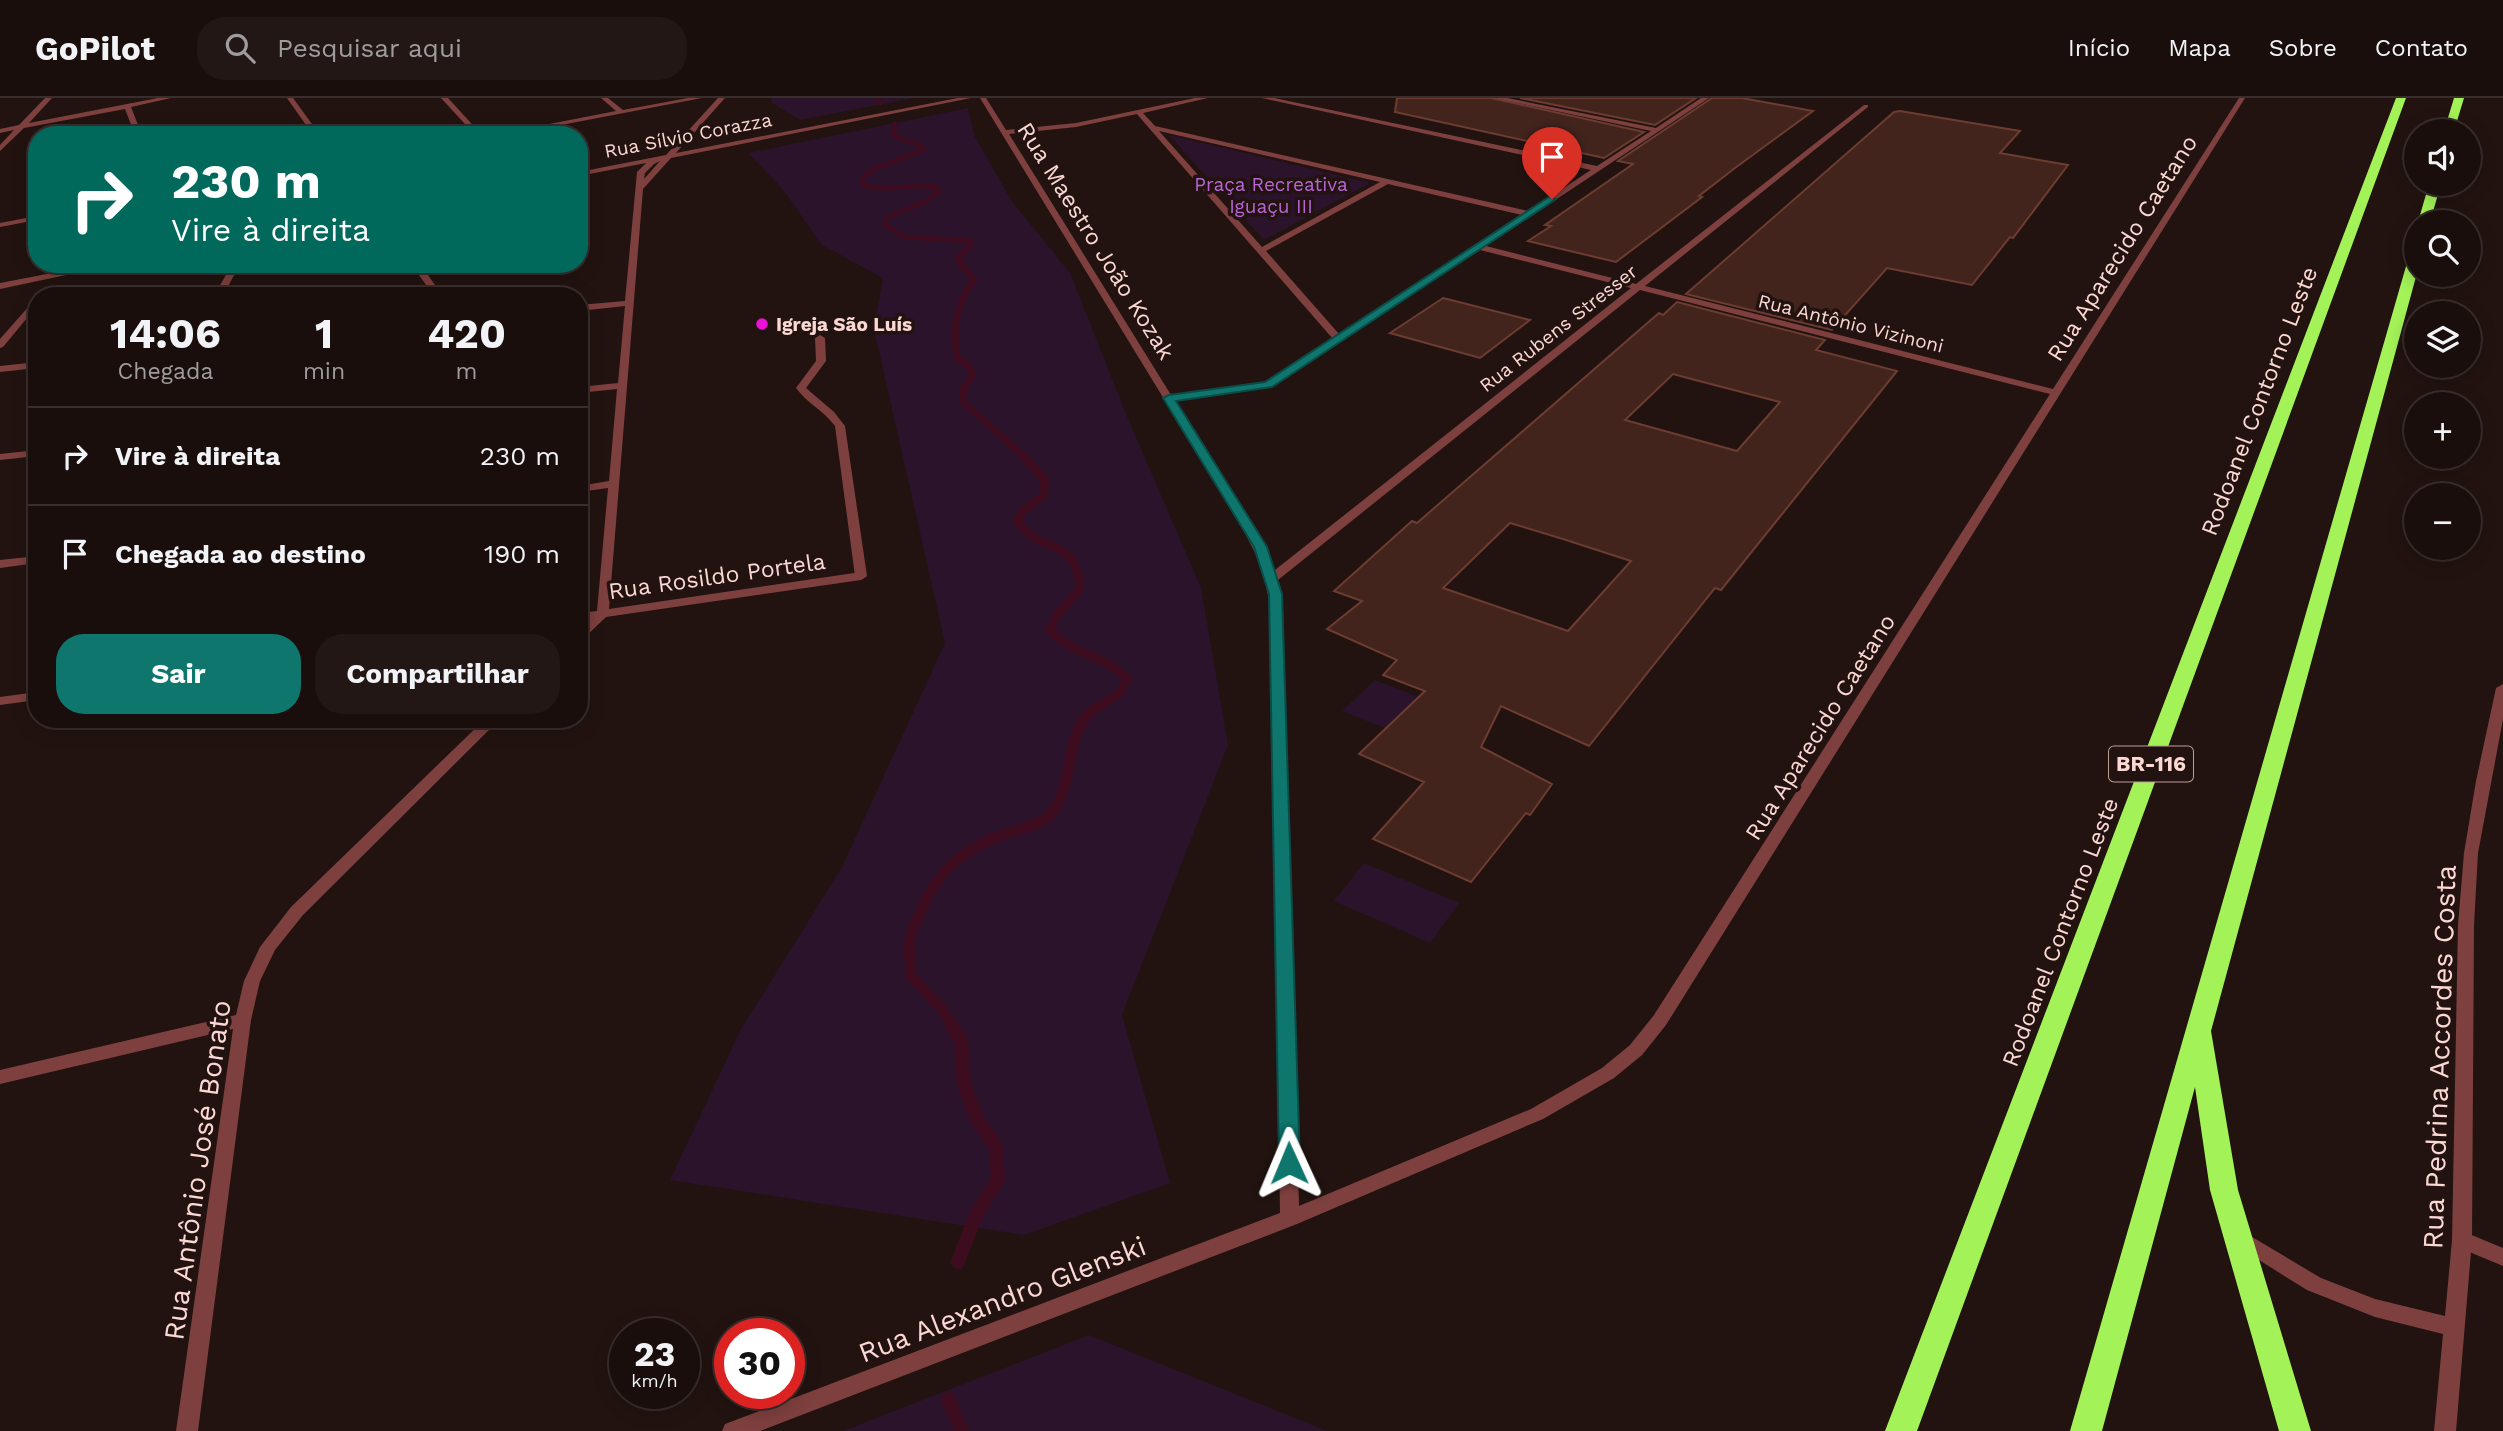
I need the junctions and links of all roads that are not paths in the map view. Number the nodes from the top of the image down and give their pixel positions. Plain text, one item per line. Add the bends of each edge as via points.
1 (49, 98) edge
2 (168, 98) edge
3 (290, 98) edge
4 (444, 98) edge
5 (604, 98) edge
6 (699, 98) edge
7 (722, 98) edge
8 (968, 98) edge
9 (983, 98) edge
10 (1205, 98) edge
11 (1265, 98) edge
12 (1497, 98) edge
13 (1706, 98) edge
14 (2242, 98) edge
15 (2401, 98) edge
16 (2459, 98) edge
17 (127, 106) junction
18 (1866, 106) dead end
19 (621, 112) junction
20 (1139, 112) junction
21 (2453, 119) edge
22 (135, 126) edge
23 (310, 126) edge
24 (470, 126) edge
25 (545, 126) edge
26 (21, 127) junction
27 (1152, 127) junction
28 (1657, 130) junction
29 (0, 131) edge
30 (1004, 132) junction
31 (0, 149) edge
32 (666, 157) junction
33 (1598, 169) junction
34 (588, 172) edge
35 (1387, 181) junction
36 (1529, 214) junction
37 (28, 220) edge
38 (0, 225) edge
39 (1479, 247) junction
40 (1260, 251) junction
41 (67, 273) edge
42 (57, 275) junction
43 (0, 286) edge
44 (48, 286) dead end
45 (1638, 287) junction
46 (2406, 287) edge
47 (630, 303) junction
48 (588, 307) edge
49 (28, 311) edge
50 (820, 338) dead end
51 (1338, 339) junction
52 (0, 345) edge
53 (28, 366) edge
54 (0, 369) edge
55 (623, 385) junction
56 (588, 389) edge
57 (2056, 393) junction
58 (1169, 398) junction
59 (28, 454) edge
60 (0, 457) edge
61 (614, 484) junction
62 (588, 488) edge
63 (28, 560) edge
64 (0, 564) edge
65 (1272, 578) junction
66 (603, 614) junction
67 (588, 616) edge
68 (588, 628) edge
69 (2503, 688) edge
70 (28, 697) edge
71 (0, 701) edge
72 (484, 728) edge
73 (243, 1020) junction
74 (2200, 1028) junction
75 (0, 1077) edge
76 (1290, 1219) junction
77 (2235, 1235) junction
78 (2462, 1240) junction
79 (2503, 1257) edge
80 (2455, 1328) junction
81 (187, 1431) edge
82 (733, 1431) edge
83 (1901, 1431) edge
84 (2086, 1431) edge
85 (2295, 1431) edge
86 (2445, 1431) edge

1 - 26 street
2 - 17 street
3 - 23 street
4 - 24 street
5 - 19 street
6 - 19 street
7 - 32 street
8 - 32 street, Rua Sílvio Corazza
9 - 30 street, Rua Maestro João Kozak
10 - 20 street
11 - 33 street
12 - 28 street
13 - 28 street
14 - 57 street, Rua Aparecido Caetano
15 - 83 highway, Rodoanel Contorno Leste / BR-116
16 - 21 highway
17 - 22 street
17 - 26 street
18 - 45 street, Rua Rubens Stresser
19 - 25 street
20 - 27 street
20 - 30 street via 1076,125
26 - 29 street
26 - 31 street
27 - 35 street
27 - 40 street
28 - 33 street
30 - 58 street, Rua Maestro João Kozak
32 - 34 street, Rua Sílvio Corazza
32 - 47 street via 639,189
33 - 36 street
35 - 36 street
35 - 40 street
36 - 39 street
37 - 38 street
39 - 45 street, Rua Antônio Vizinoni
39 - 51 street
40 - 51 street
41 - 42 street
42 - 43 street
42 - 44 street
45 - 57 street, Rua Antônio Vizinoni
45 - 65 street, Rua Rubens Stresser
46 - 74 highway
47 - 48 street
47 - 55 street
49 - 52 street
50 - 66 street, Rua Rosildo Portela via 825,355 822,363 801,388 806,397 832,412 840,426 861,576
51 - 58 street via 1268,385
53 - 54 street
55 - 56 street
55 - 61 street
57 - 76 street, Rua Aparecido Caetano via 1660,1020 1636,1050 1598,1080 1537,1114
58 - 65 street, Rua Maestro João Kozak via 1260,547
59 - 60 street
61 - 62 street
61 - 66 street
63 - 64 street
65 - 76 street, Rua Maestro João Kozak via 1277,608
66 - 67 street, Rua Rosildo Portela
66 - 68 street
69 - 78 street, Rua Pedrina Accordes Costa via 2471,853
70 - 71 street
72 - 73 street, Rua Antônio José Bonato via 297,911 268,947 252,981
73 - 75 street
73 - 81 street, Rua Antônio José Bonato
74 - 77 highway
74 - 84 highway
76 - 82 street, Rua Alexandro Glenski
77 - 80 street via 2314,1284 2375,1308
77 - 85 highway
78 - 79 street
78 - 80 street, Rua Pedrina Accordes Costa
80 - 86 street, Rua Pedrina Accordes Costa

